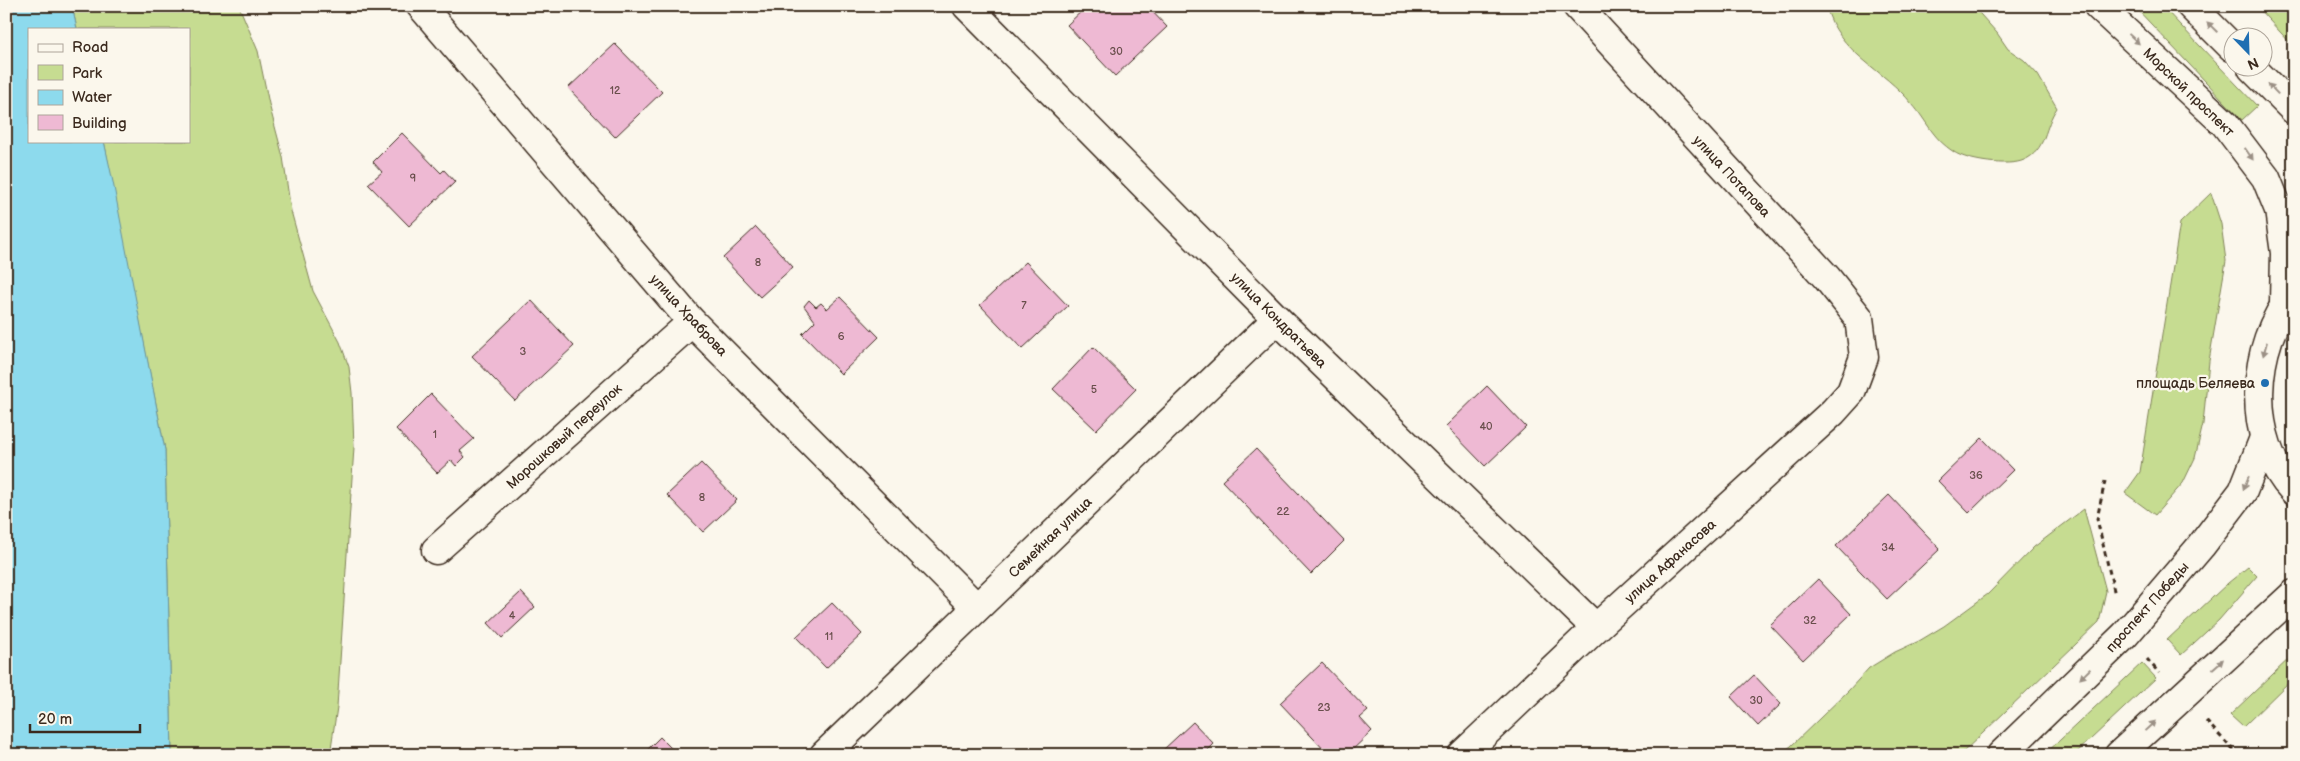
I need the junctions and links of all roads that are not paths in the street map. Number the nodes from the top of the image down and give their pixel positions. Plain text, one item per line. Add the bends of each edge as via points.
1 (421, 6) edge
2 (966, 6) edge
3 (1577, 6) edge
4 (2098, 6) edge
5 (2191, 6) edge
6 (2222, 38) edge
7 (2262, 78) edge
8 (2294, 110) edge
9 (2289, 298) edge
10 (1277, 319) junction
11 (692, 322) junction
12 (1864, 357) joint
13 (2264, 438) junction
14 (2294, 491) edge
15 (436, 550) dead end
16 (2294, 594) edge
17 (976, 607) junction
18 (1596, 628) junction
19 (824, 755) edge
20 (1462, 755) edge
21 (2001, 755) edge
22 (2119, 755) edge

1 - 11 street, улица Храброва
2 - 10 street, улица Кондратьева
3 - 12 street, улица Потапова via 1827,278 1859,318
4 -> 9 street, Морской проспект via 2225,124 2266,178 2279,210
6 -> 5 street
8 -> 7 street
9 -> 13 street via 2264,346 2258,392
10 - 17 street, Семейная улица
10 - 18 street, улица Кондратьева
11 - 15 street, Морошковый переулок
11 - 17 street, улица Храброва
12 - 18 street, улица Афанасова via 1851,392 1833,412
13 - 14 street via 2284,481
13 -> 21 street, проспект Победы via 2243,491 2201,546 2125,635
22 -> 16 street
17 - 19 street, Семейная улица
18 - 20 street, улица Афанасова

